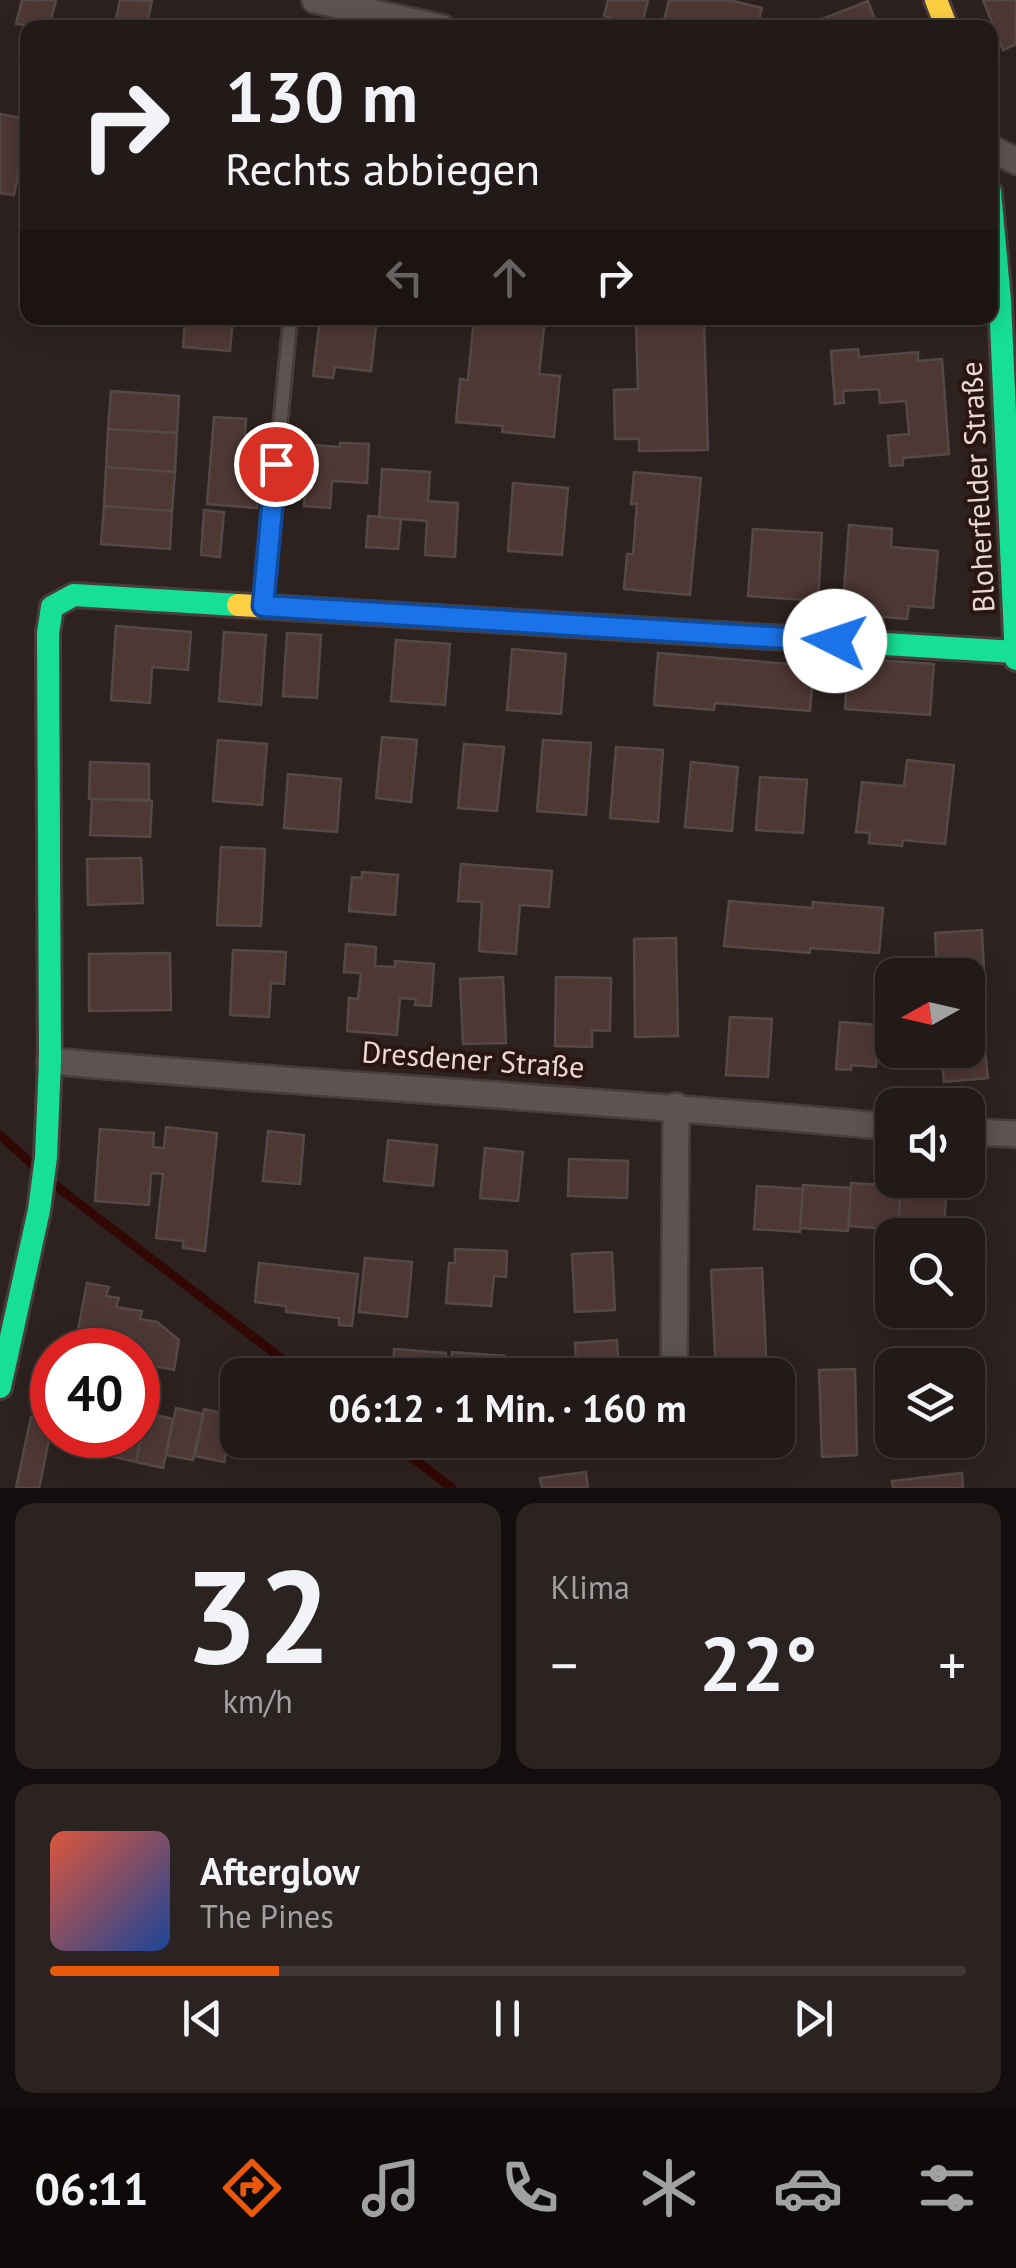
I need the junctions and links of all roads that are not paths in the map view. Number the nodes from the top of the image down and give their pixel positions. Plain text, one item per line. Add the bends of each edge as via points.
1 (314, 0) edge
2 (405, 20) edge
3 (998, 279) edge
4 (290, 325) edge
5 (263, 606) junction
6 (1016, 656) edge
7 (50, 1062) junction
8 (676, 1106) junction
9 (875, 1126) edge
10 (985, 1133) edge
11 (1016, 1134) edge
12 (674, 1358) edge
13 (0, 1387) edge

1 - 2 street
3 - 6 street, Bloherfelder Straße
4 - 5 lane
5 - 6 street
5 - 7 street via 74,595 52,607
7 - 8 street, Dresdener Straße
7 - 13 street via 40,1210
8 - 9 street, Dresdener Straße
8 - 12 street
10 - 11 street

